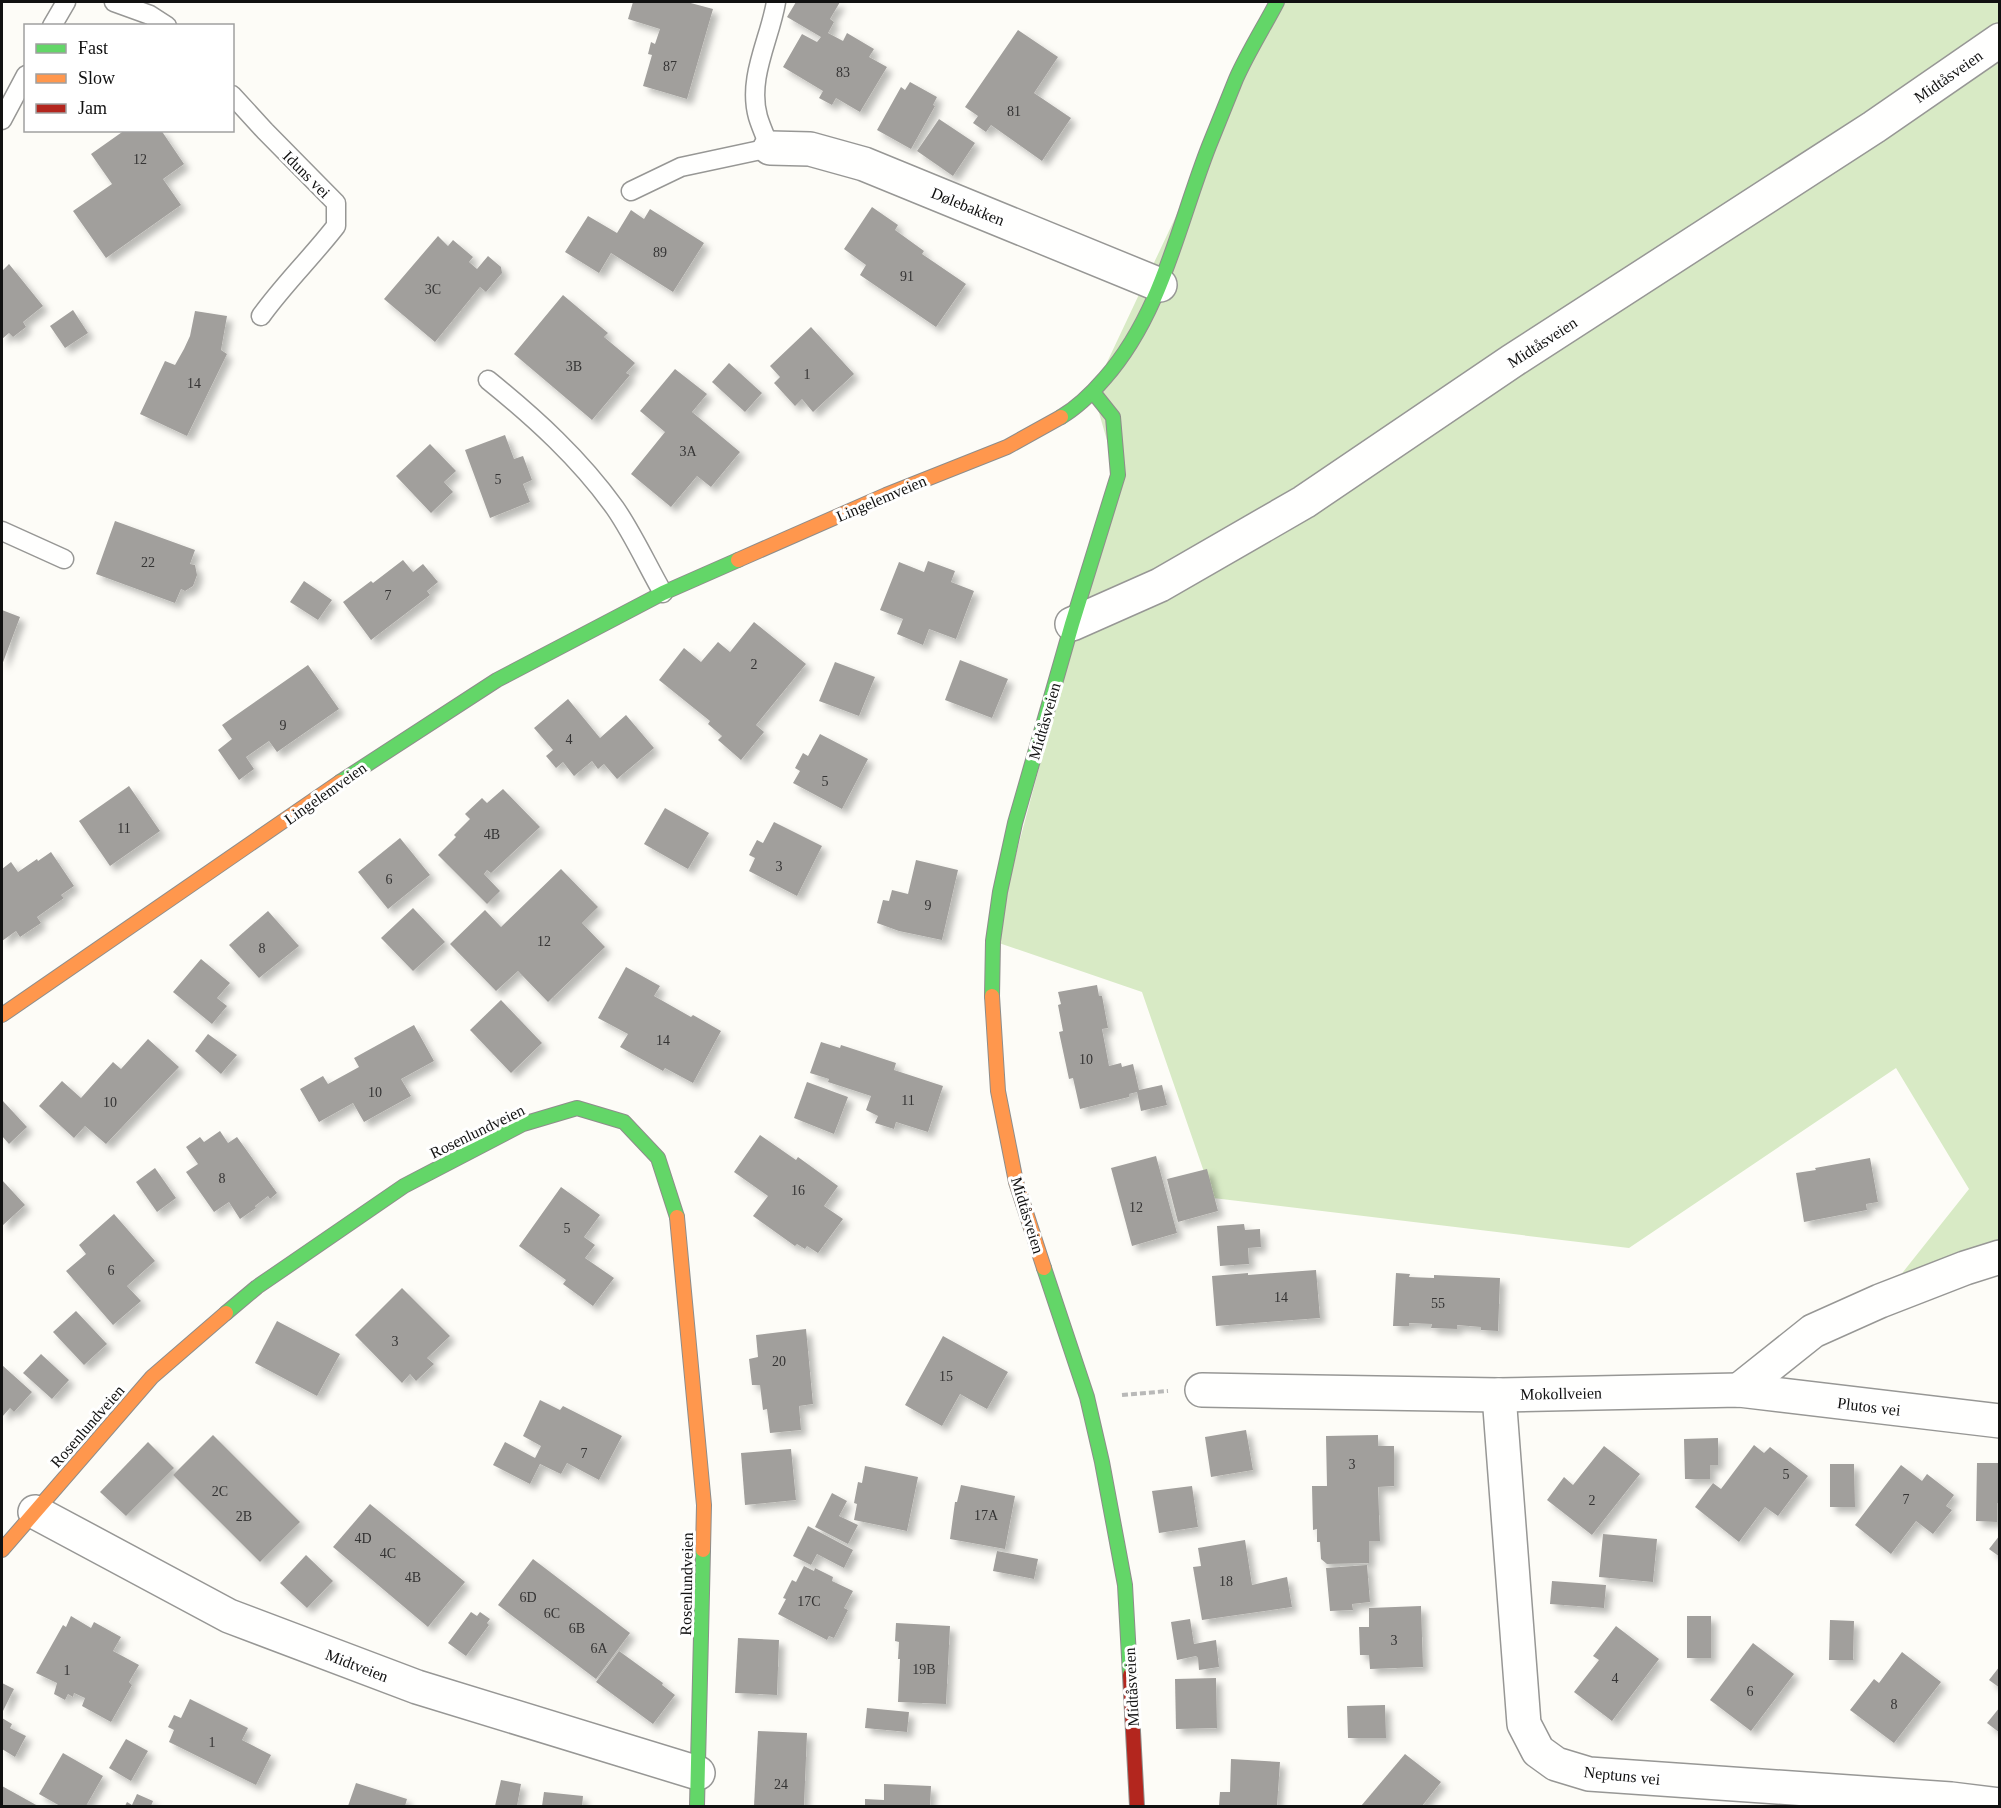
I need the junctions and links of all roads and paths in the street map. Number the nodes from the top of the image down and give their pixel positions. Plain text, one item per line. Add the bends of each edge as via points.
1 (66, 2) edge
2 (114, 2) edge
3 (776, 2) edge
4 (1277, 2) edge
5 (53, 24) edge
6 (164, 24) edge
7 (2000, 40) edge
8 (24, 79) edge
9 (234, 97) edge
10 (2, 120) edge
11 (770, 148) junction
12 (631, 191) dead end
13 (1160, 285) junction
14 (261, 316) dead end
15 (488, 380) dead end
16 (1093, 392) junction
17 (2, 531) edge
18 (64, 559) dead end
19 (663, 593) junction
20 (1072, 624) junction
21 (2, 1015) edge
22 (2000, 1257) edge
23 (1202, 1390) joint
24 (1739, 1390) junction
25 (1499, 1395) junction
26 (1087, 1397) junction
27 (2000, 1421) edge
28 (35, 1512) junction
29 (2, 1550) edge
30 (698, 1773) junction
31 (2000, 1804) edge
32 (696, 1806) edge
33 (1137, 1806) edge

1 - 5 lane
2 - 6 lane
3 - 11 lane via 755,90 757,116
4 - 13 street via 1237,77
7 - 20 street, Midtåsveien via 1304,502 1160,585
8 - 10 lane
9 - 14 lane, Iduns vei via 336,203 336,226
11 - 12 lane via 681,168
11 - 13 street, Dølebakken via 810,149 864,164
13 - 16 street via 1143,324 1119,362
15 - 19 lane via 535,418 582,467 616,509
16 - 19 street, Lingelemveien via 1070,412 1007,447 886,495
16 - 20 street, Midtåsveien via 1113,417 1118,475
17 - 18 lane
19 - 21 street, Lingelemveien via 497,680 381,754
20 - 26 street, Midtåsveien via 1015,823 1000,892 993,941 992,999 998,1092 1016,1182
22 - 24 street via 1891,1296 1813,1331
23 - 25 street, Mokollveien
23 - 26 path
24 - 25 street, Mokollveien
24 - 27 street, Plutos vei
25 - 31 street, Neptuns vei via 1524,1724 1538,1751 1556,1764 1589,1774
26 - 33 street, Midtåsveien via 1125,1585
28 - 29 street, Rosenlundveien
28 - 30 street, Midtveien via 229,1616 417,1687
28 - 30 street, Rosenlundveien via 152,1377 257,1287 404,1186 523,1124 577,1108 624,1122 658,1158 677,1213 704,1506
30 - 32 street, Rosenlundveien

